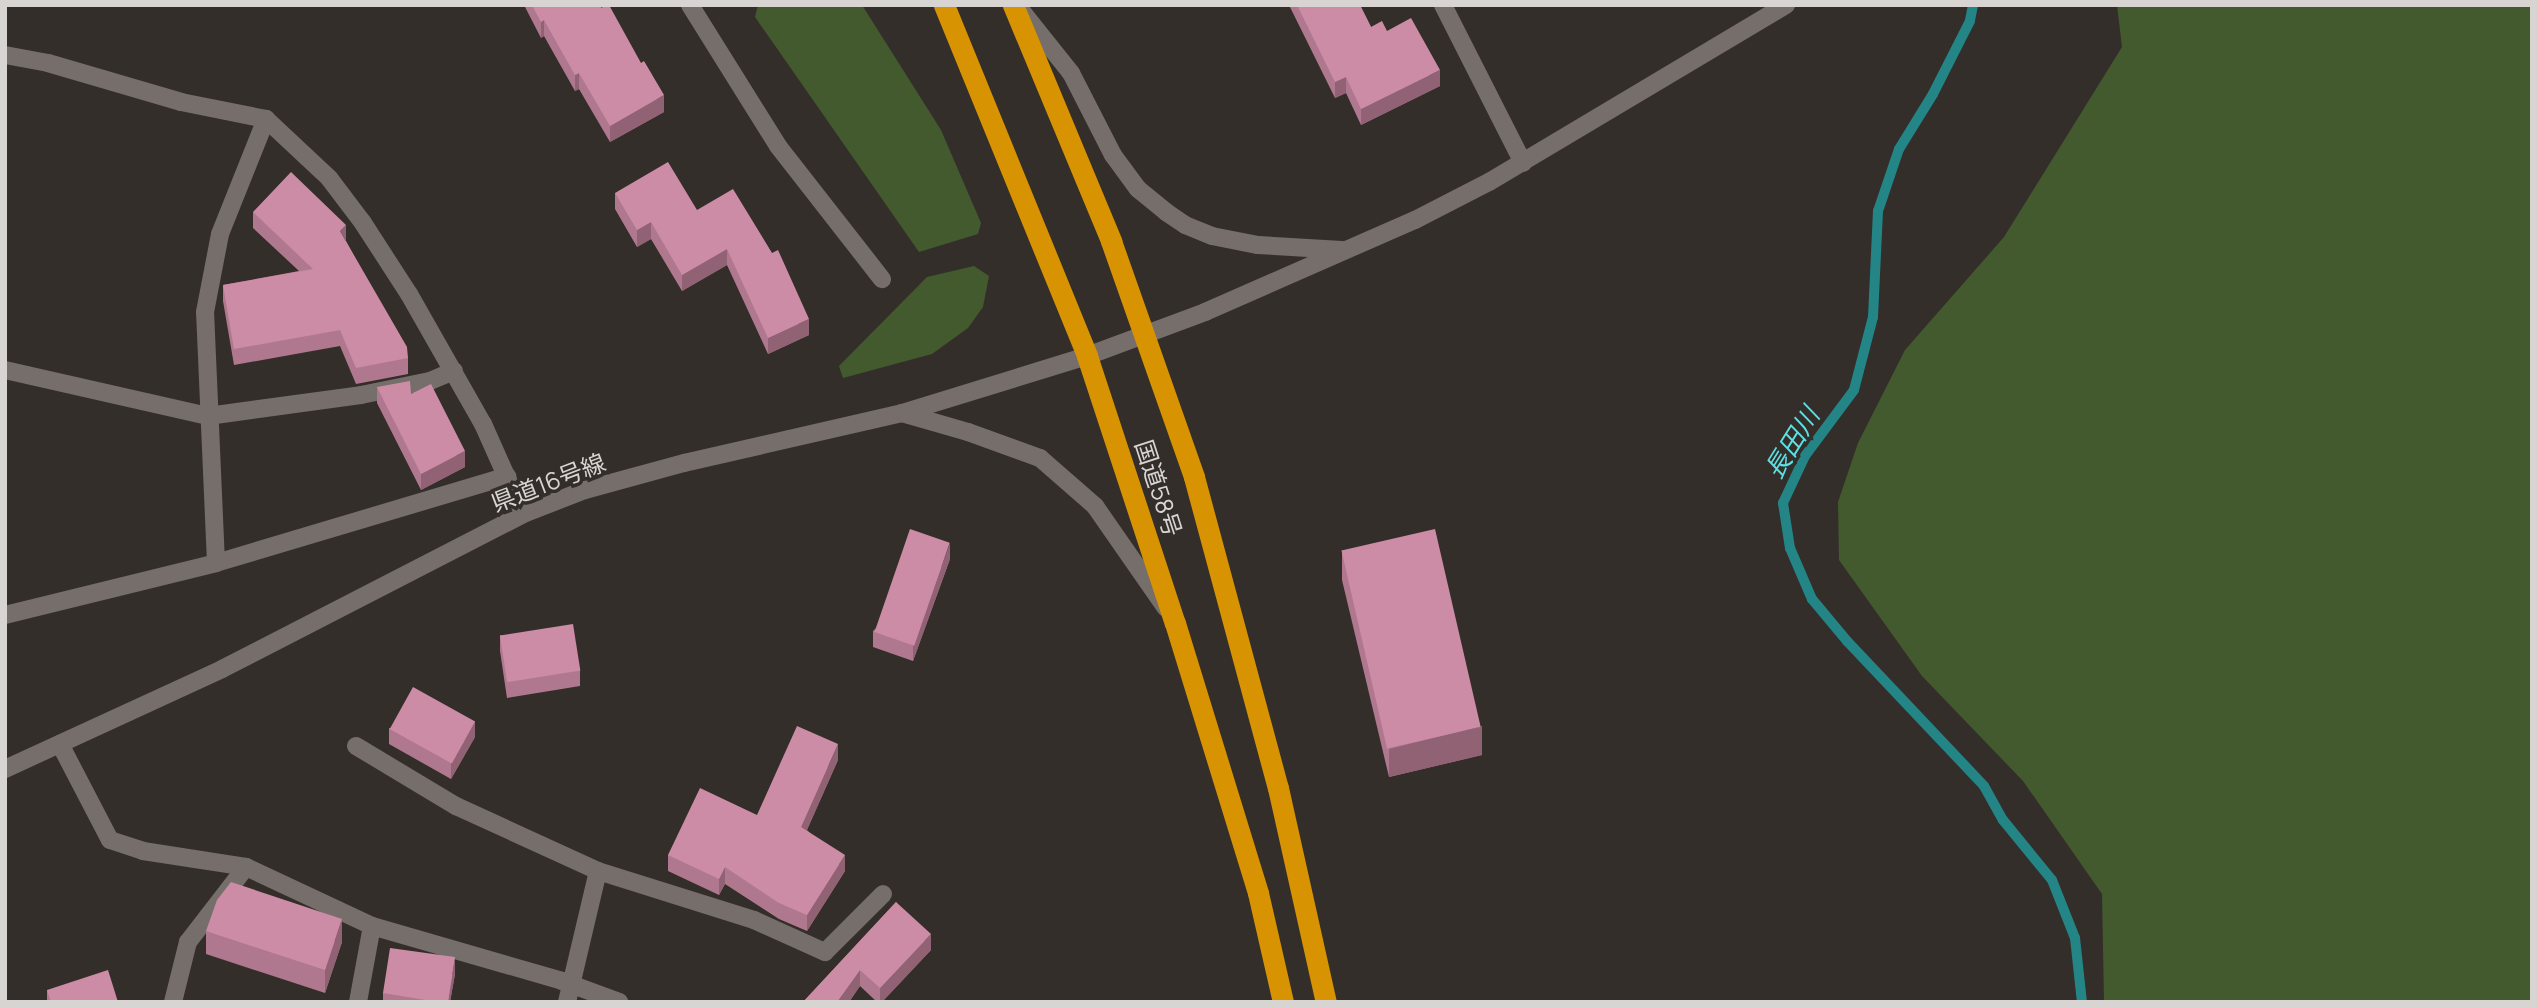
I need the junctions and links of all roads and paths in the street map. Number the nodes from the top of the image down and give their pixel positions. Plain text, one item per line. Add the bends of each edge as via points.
1 (690, 5) edge
2 (944, 5) edge
3 (1015, 5) edge
4 (1443, 5) edge
5 (1786, 5) edge
6 (5, 55) edge
7 (266, 119) junction
8 (1522, 163) junction
9 (1348, 250) junction
10 (882, 279) dead end
11 (1145, 335) junction
12 (1087, 356) junction
13 (5, 370) edge
14 (454, 371) junction
15 (902, 413) junction
16 (208, 415) junction
17 (508, 476) junction
18 (523, 514) junction
19 (216, 563) junction
20 (5, 615) edge
21 (1175, 623) junction
22 (60, 744) junction
23 (356, 746) dead end
24 (5, 769) edge
25 (246, 867) junction
26 (598, 871) junction
27 (883, 894) dead end
28 (372, 926) junction
29 (570, 993) edge
30 (173, 1002) edge
31 (358, 1002) edge
32 (619, 1002) edge
33 (1283, 1002) edge
34 (1326, 1002) edge

1 - 10 street via 778,146
2 - 12 highway, 国道58号
3 - 9 street via 1071,73 1094,120 1138,189 1166,212 1212,236 1258,245
3 - 11 highway, 国道58号
4 - 8 street
5 - 8 street, 県道16号線
6 - 7 street via 181,102
7 - 14 street via 329,178 363,223
7 - 16 street via 220,234 205,312
8 - 9 street, 県道16号線
9 - 11 street, 県道16号線
11 - 12 street, 県道16号線
11 - 34 highway, 国道58号 via 1214,548 1278,788
12 - 15 street, 県道16号線
12 - 21 highway, 国道58号
13 - 16 street
14 - 16 street via 430,381 361,395
14 - 17 street
15 - 18 street, 県道16号線 via 633,476
15 - 21 street via 1040,458 1095,506
16 - 19 street
17 - 18 street
17 - 19 street
18 - 22 street, 県道16号線 via 222,669
19 - 20 street
21 - 33 highway, 国道58号 via 1258,893
22 - 24 street, 県道16号線
22 - 25 street via 110,839 143,851
23 - 26 street via 456,806
25 - 28 street
25 - 30 street via 188,942
26 - 27 street via 754,920 825,952
26 - 29 street
28 - 29 street
28 - 31 street
29 - 32 street

